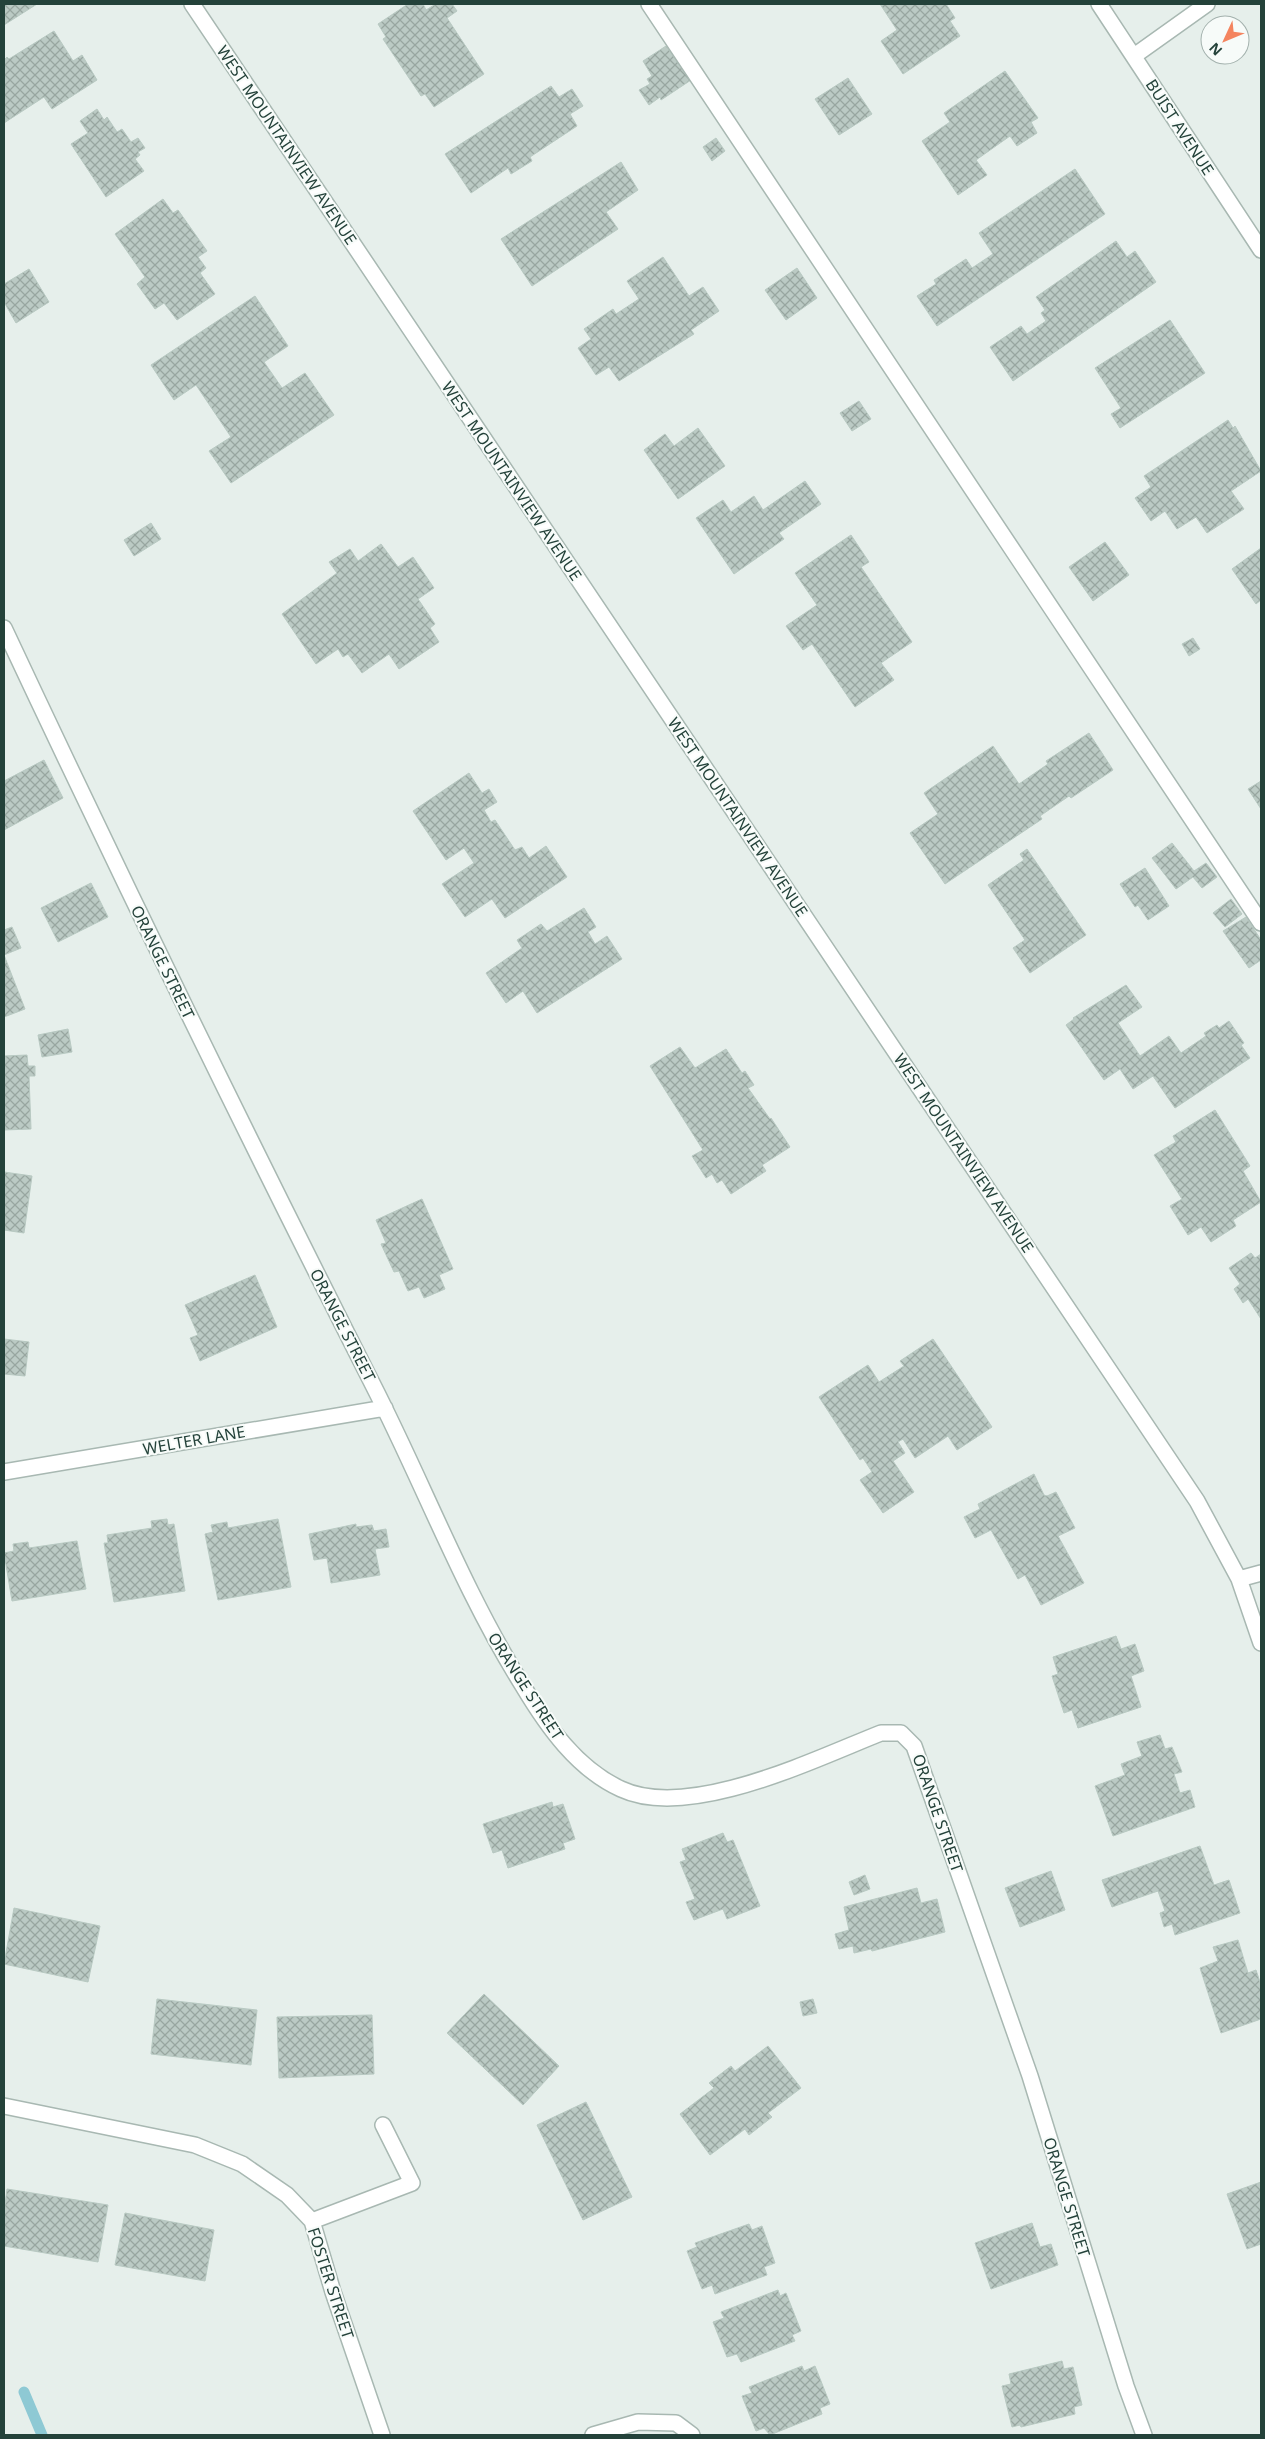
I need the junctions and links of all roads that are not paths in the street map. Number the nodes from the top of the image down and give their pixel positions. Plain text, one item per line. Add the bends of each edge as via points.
1 (192, 4) edge
2 (648, 4) edge
3 (1099, 4) edge
4 (1207, 4) edge
5 (1134, 56) junction
6 (1261, 250) edge
7 (4, 628) edge
8 (1261, 923) edge
9 (385, 1408) junction
10 (4, 1472) edge
11 (1261, 1573) edge
12 (1239, 1579) junction
13 (1261, 1643) edge
14 (4, 2106) edge
15 (383, 2124) dead end
16 (312, 2221) junction
17 (382, 2435) edge
18 (593, 2435) edge
19 (692, 2435) edge
20 (1144, 2435) edge

1 - 12 street, WEST MOUNTAINVIEW AVENUE via 1197,1501
2 - 8 street
3 - 5 street, BUIST AVENUE
4 - 5 street
5 - 6 street, BUIST AVENUE
7 - 9 street, ORANGE STREET via 234,1109
9 - 10 street, WELTER LANE
9 - 20 street, ORANGE STREET via 479,1612 557,1736 591,1771 624,1790 651,1798 681,1798 754,1782 881,1733 901,1733 914,1746 1030,2076
11 - 12 street
12 - 13 street, WEST MOUNTAINVIEW AVENUE
14 - 16 street, FOSTER STREET via 194,2145 242,2164 287,2195
15 - 16 street via 412,2184
16 - 17 street, FOSTER STREET
18 - 19 street via 648,2422 676,2423

